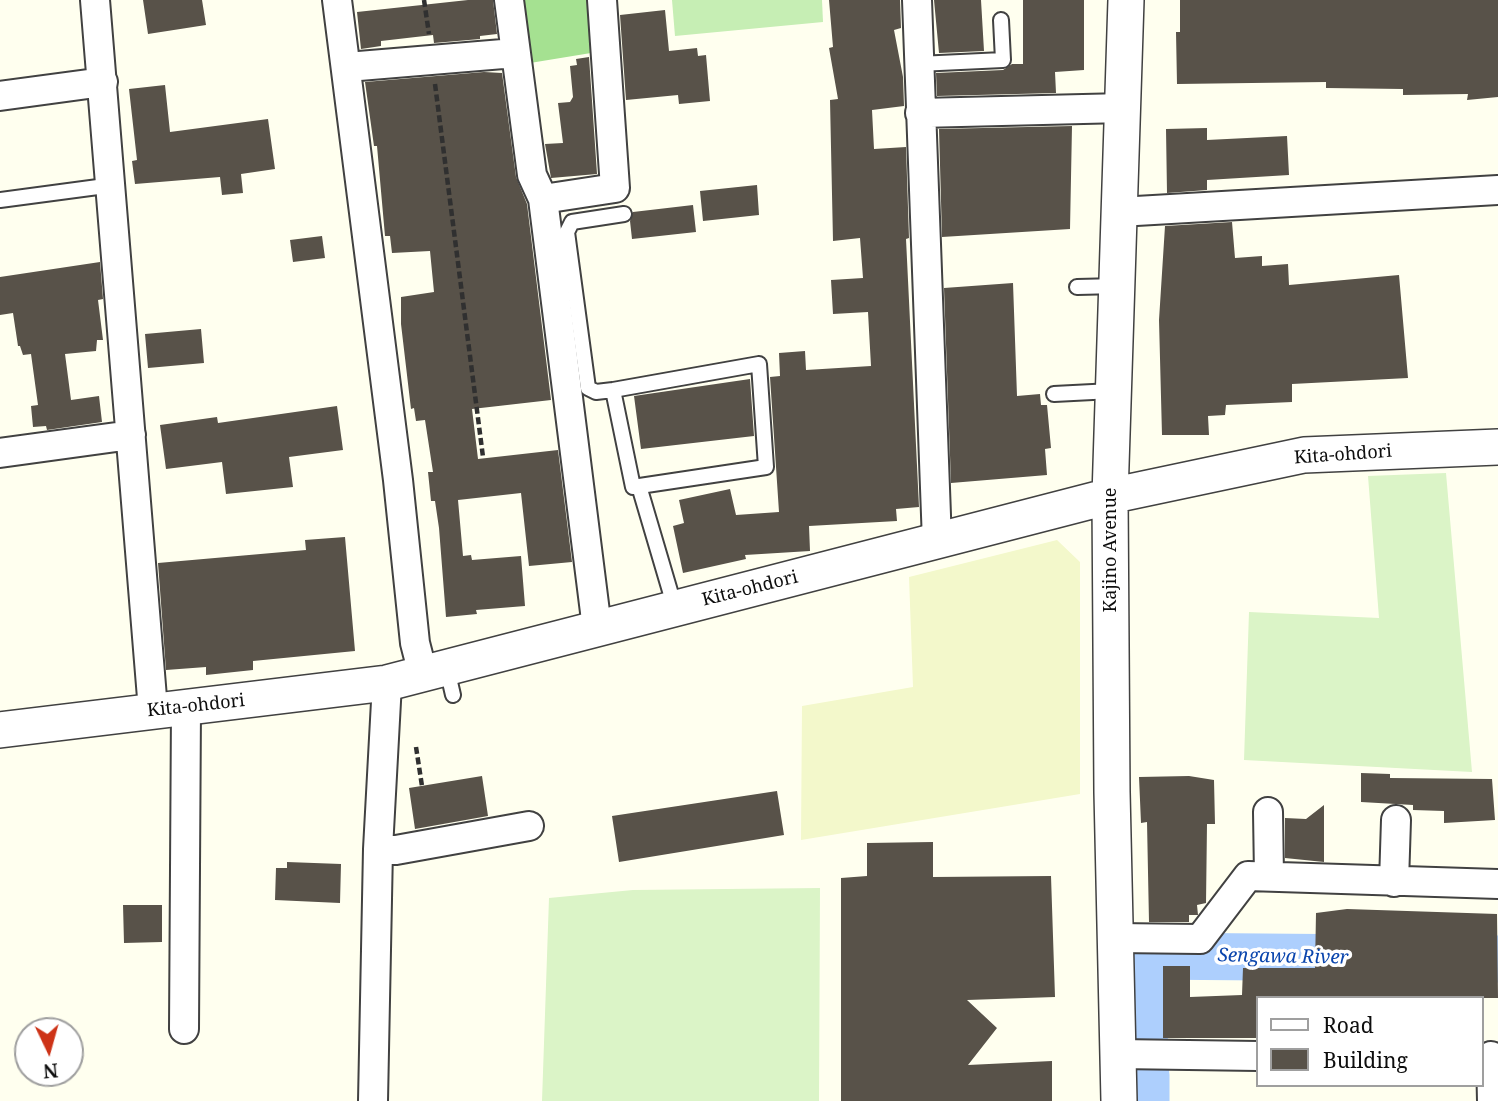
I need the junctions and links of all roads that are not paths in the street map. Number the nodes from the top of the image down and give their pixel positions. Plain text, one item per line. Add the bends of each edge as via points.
1 (95, 0) edge
2 (337, 0) edge
3 (509, 0) edge
4 (601, 0) edge
5 (917, 0) edge
6 (1126, 0) edge
7 (1001, 20) dead end
8 (515, 53) junction
9 (918, 64) junction
10 (347, 67) junction
11 (103, 82) junction
12 (0, 96) edge
13 (1124, 108) junction
14 (920, 113) junction
15 (113, 185) junction
16 (1498, 190) edge
17 (543, 198) junction
18 (0, 200) edge
19 (1119, 212) junction
20 (624, 214) dead end
21 (1118, 286) junction
22 (1077, 287) dead end
23 (613, 390) junction
24 (1114, 390) junction
25 (1054, 394) dead end
26 (131, 435) junction
27 (1498, 447) edge
28 (0, 453) edge
29 (639, 486) junction
30 (1110, 496) junction
31 (937, 542) junction
32 (675, 608) junction
33 (597, 628) junction
34 (441, 679) junction
35 (387, 683) junction
36 (170, 709) junction
37 (0, 730) edge
38 (1268, 812) dead end
39 (1395, 820) dead end
40 (529, 826) dead end
41 (378, 849) junction
42 (1269, 876) junction
43 (1394, 882) junction
44 (1498, 884) edge
45 (1116, 938) junction
46 (184, 1029) dead end
47 (1118, 1054) junction
48 (1256, 1056) edge
49 (1490, 1057) edge
50 (373, 1101) edge
51 (1119, 1101) edge
52 (1492, 1101) edge

1 - 11 street
2 - 10 street
3 - 8 street
4 - 17 street via 615,188
5 - 9 street
6 - 13 street, Kajino Avenue
7 - 9 lane via 1003,60
8 - 10 street
8 - 17 street via 532,174
9 - 14 street
10 - 34 street via 415,643
11 - 12 street
11 - 15 street
13 - 14 street
13 - 19 street, Kajino Avenue
14 - 31 street
15 - 18 lane
15 - 26 street
16 - 19 street
17 - 33 street
19 - 21 street, Kajino Avenue
20 - 23 lane via 572,222 567,232 586,380 596,392
21 - 22 lane
21 - 24 street, Kajino Avenue
23 - 29 lane via 633,487
23 - 29 lane via 759,364 766,467
24 - 25 lane
24 - 30 street, Kajino Avenue
26 - 28 street
26 - 36 street
27 - 30 street, Kita-ohdori via 1304,455
29 - 32 lane
30 - 31 street, Kita-ohdori
30 - 45 street, Kajino Avenue
31 - 32 street, Kita-ohdori
32 - 33 street, Kita-ohdori
33 - 34 street, Kita-ohdori
34 - 35 street, Kita-ohdori
35 - 36 street, Kita-ohdori
35 - 41 street via 401,747
36 - 37 street, Kita-ohdori
36 - 46 street
38 - 42 street
39 - 43 street
40 - 41 street via 396,850
41 - 50 street
42 - 43 street
42 - 45 street via 1248,876 1200,939
43 - 44 street
45 - 47 street, Kajino Avenue
47 - 48 street
47 - 51 street, Kajino Avenue
49 - 52 street

